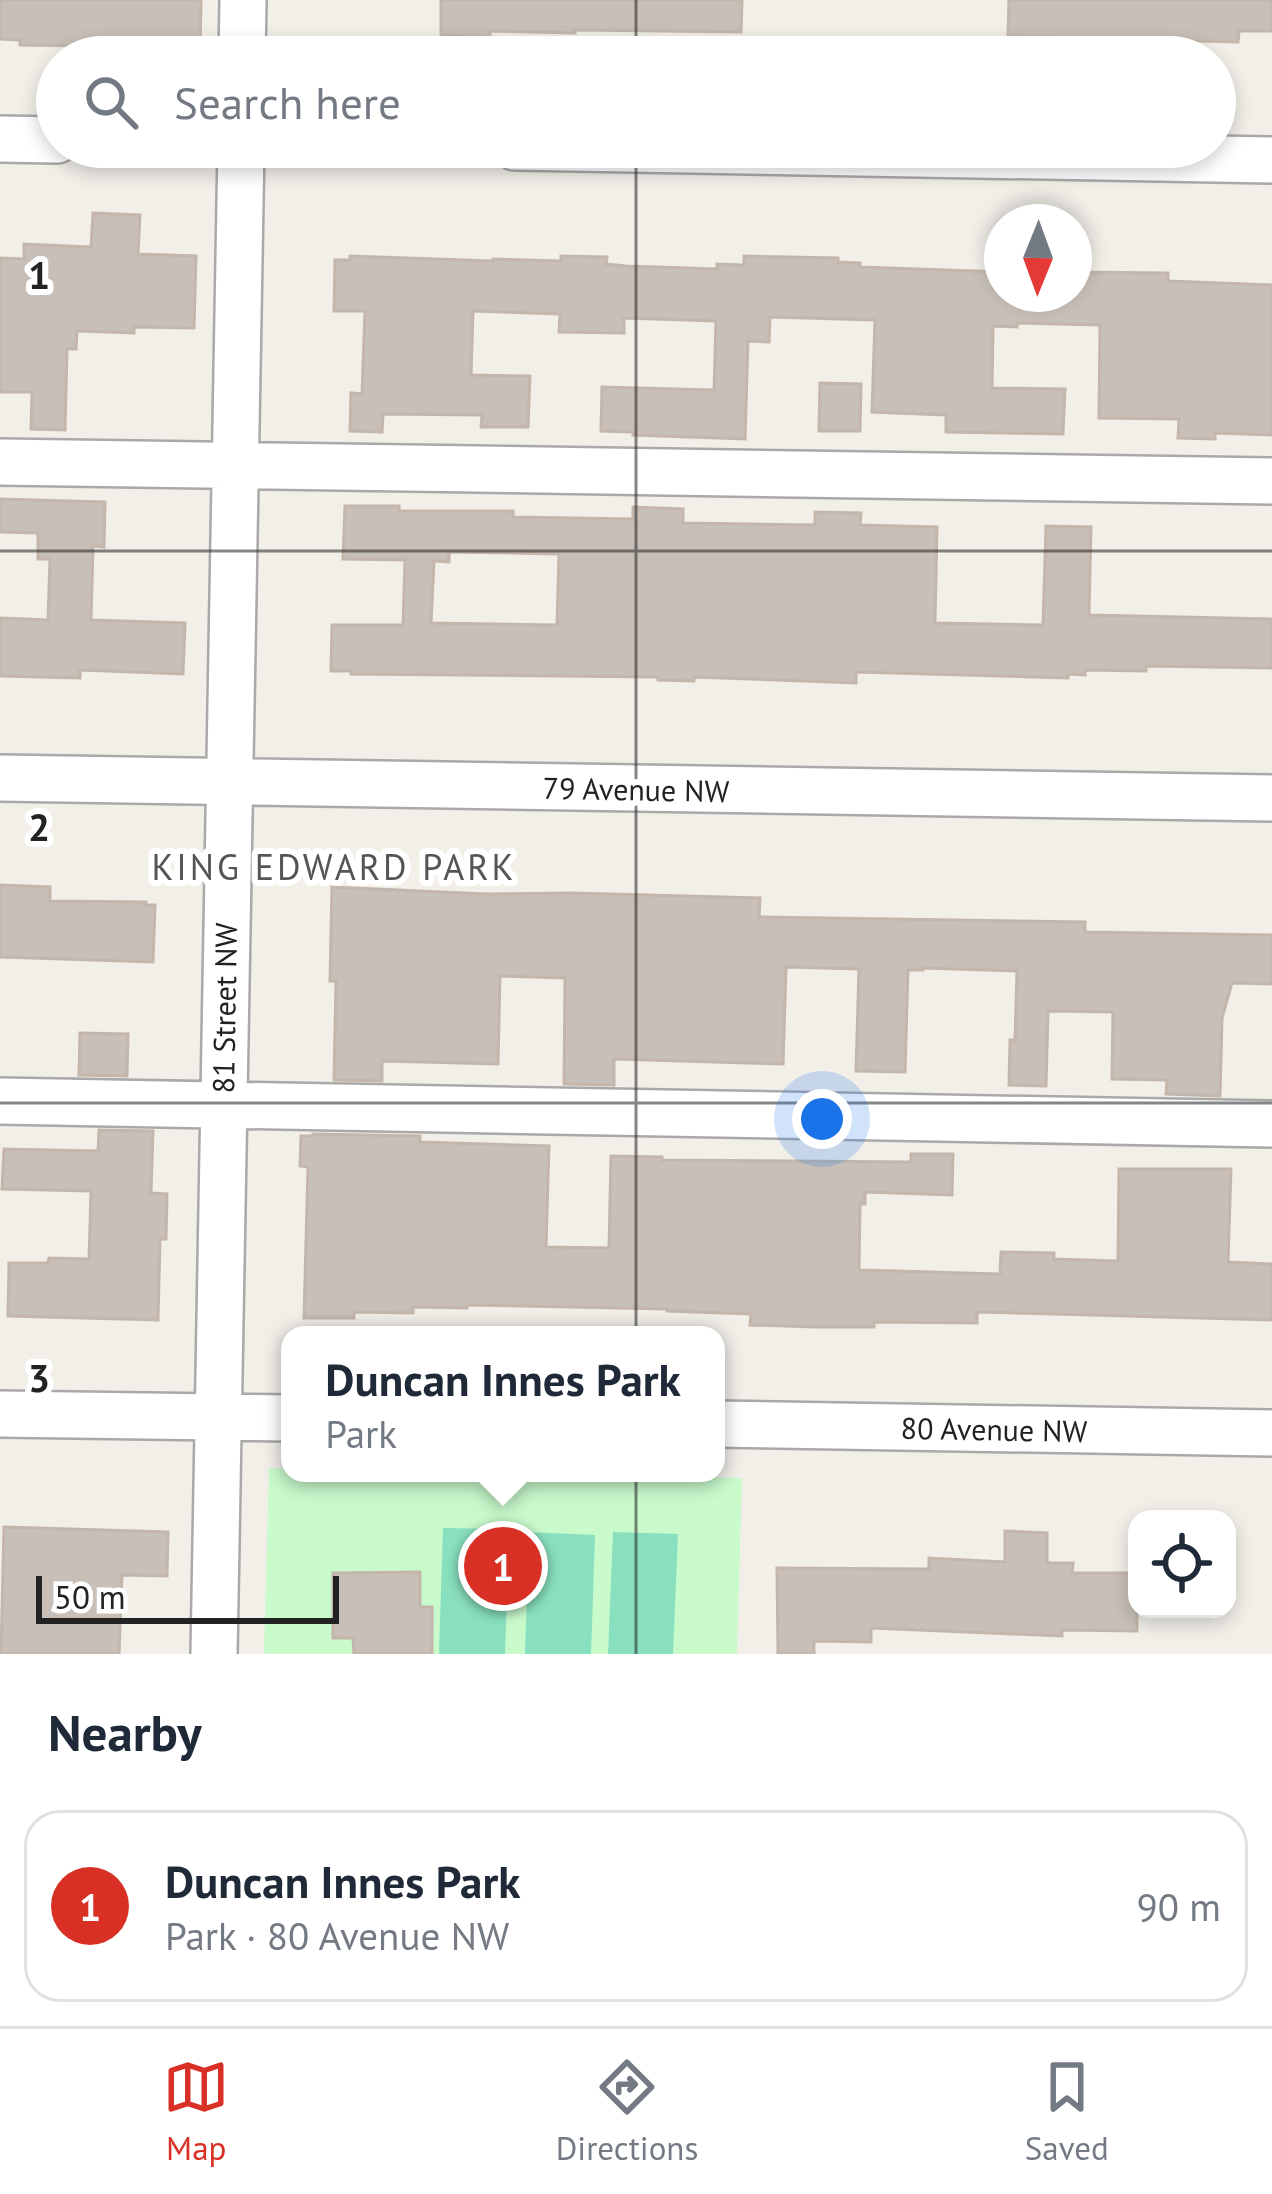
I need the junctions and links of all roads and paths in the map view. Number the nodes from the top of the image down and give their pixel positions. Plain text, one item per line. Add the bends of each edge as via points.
1 (243, 0) edge
2 (242, 36) edge
3 (0, 139) edge
4 (36, 140) edge
5 (1236, 159) edge
6 (1272, 160) edge
7 (241, 168) edge
8 (0, 462) edge
9 (235, 466) junction
10 (1272, 481) edge
11 (0, 778) edge
12 (228, 782) junction
13 (1272, 798) edge
14 (0, 1101) edge
15 (223, 1105) junction
16 (1272, 1124) edge
17 (0, 1414) edge
18 (218, 1417) junction
19 (281, 1418) edge
20 (725, 1424) edge
21 (1272, 1433) edge
22 (214, 1654) edge

1 - 2 street
3 - 4 street
5 - 6 street
7 - 9 street, 81 Street NW
8 - 9 street
9 - 10 street
9 - 12 street, 81 Street NW
11 - 12 street, 79 Avenue NW
12 - 13 street, 79 Avenue NW
12 - 15 street, 81 Street NW
14 - 15 street
15 - 16 street
15 - 18 street, 81 Street NW
17 - 18 street
18 - 19 street
18 - 22 street, 81 Street NW
20 - 21 street, 80 Avenue NW

